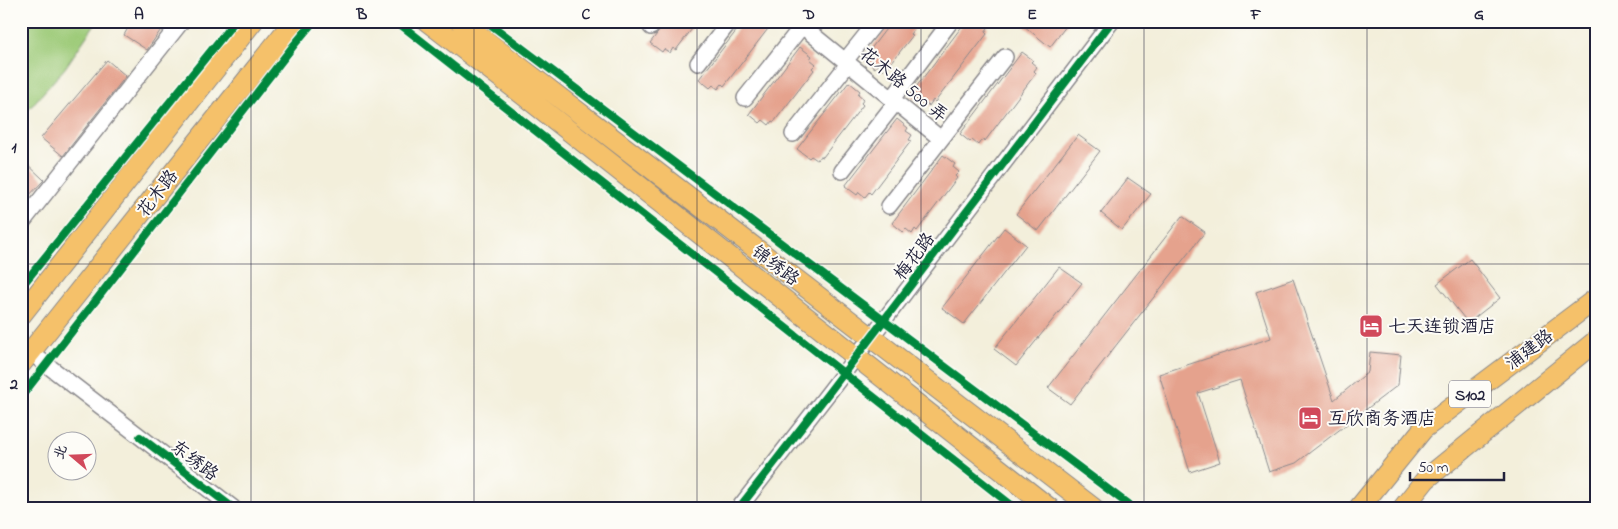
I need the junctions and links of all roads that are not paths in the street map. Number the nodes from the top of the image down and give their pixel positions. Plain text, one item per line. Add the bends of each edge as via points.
1 (182, 21) edge
2 (253, 21) edge
3 (294, 21) edge
4 (427, 21) edge
5 (460, 21) edge
6 (730, 21) edge
7 (877, 21) edge
8 (951, 21) edge
9 (1112, 21) edge
10 (799, 24) edge
11 (1005, 57) dead end
12 (847, 62) junction
13 (698, 63) dead end
14 (746, 98) dead end
15 (894, 100) junction
16 (793, 134) dead end
17 (941, 139) junction
18 (842, 171) dead end
19 (889, 206) dead end
20 (21, 224) edge
21 (1597, 298) edge
22 (21, 315) edge
23 (872, 336) junction
24 (1597, 340) edge
25 (25, 354) edge
26 (856, 357) junction
27 (233, 508) edge
28 (739, 508) edge
29 (1049, 508) edge
30 (1093, 508) edge
31 (1359, 508) edge
32 (1404, 508) edge

1 - 20 street
2 - 22 main road, 花木路
3 - 25 main road, 花木路
4 - 26 main road, 锦绣路
5 - 23 main road, 锦绣路
6 - 13 street
7 - 12 street
8 - 15 street
9 - 23 street, 梅花路
10 - 12 street, 花木路 500 弄
10 - 14 street
11 - 17 street
12 - 15 street, 花木路 500 弄
12 - 16 street
15 - 17 street, 花木路 500 弄
15 - 18 street
17 - 19 street
21 - 31 main road, 浦建路 / S102 via 1422,430
23 - 26 street, 梅花路
23 - 30 main road, 锦绣路
24 - 32 main road, 浦建路 / S102 via 1426,479
25 - 27 street, 东绣路 via 46,365
26 - 28 street, 梅花路
26 - 29 main road, 锦绣路

